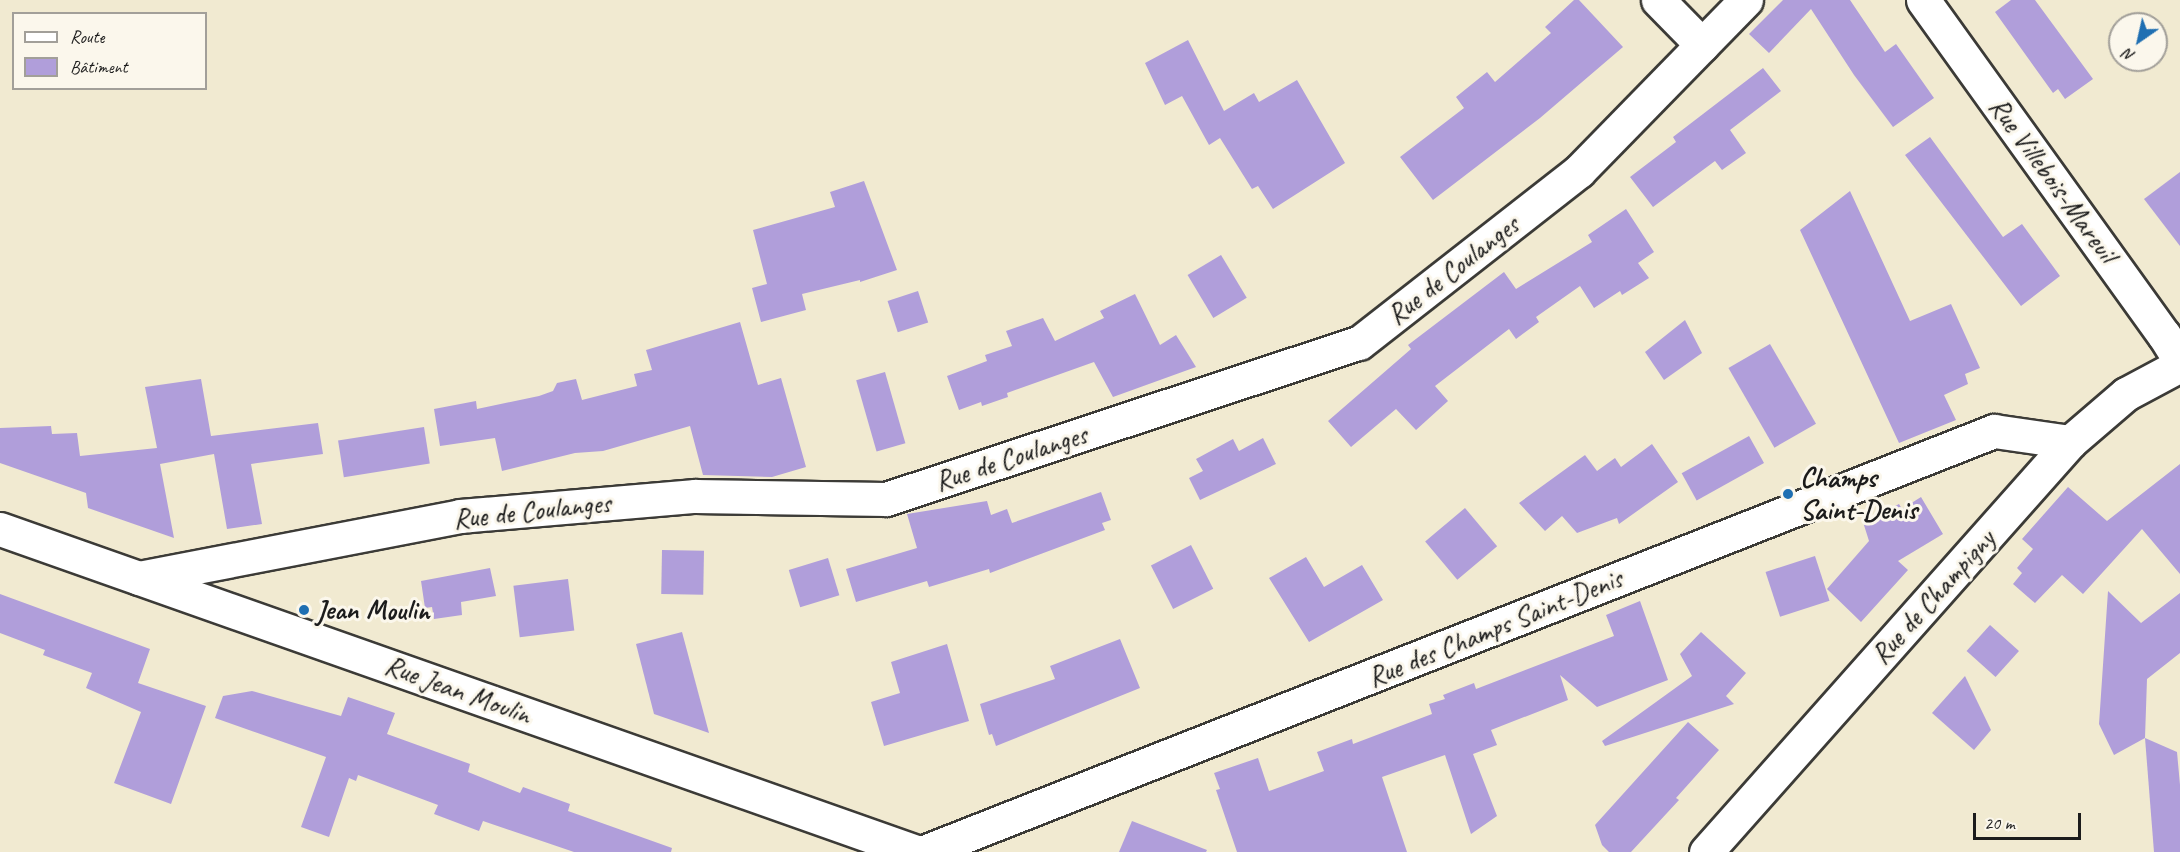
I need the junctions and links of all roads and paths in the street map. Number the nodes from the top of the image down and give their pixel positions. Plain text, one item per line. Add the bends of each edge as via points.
1 (1658, 0) edge
2 (1746, 0) edge
3 (1923, 0) edge
4 (1702, 45) junction
5 (2180, 363) edge
6 (2070, 442) junction
7 (0, 529) edge
8 (139, 578) junction
9 (916, 852) edge
10 (924, 852) edge
11 (1706, 852) edge

1 - 4 street
2 - 4 street, Rue de Coulanges
3 - 5 street, Rue Villebois-Mareuil via 2164,335
4 - 8 street, Rue de Coulanges via 1579,171 1359,343 886,499 695,496 460,516
5 - 6 street, Rue de Champigny via 2126,394
6 - 10 street, Rue des Champs Saint-Denis via 1994,431
6 - 11 street, Rue de Champigny
7 - 8 street, Rue Jean Moulin
8 - 9 street, Rue Jean Moulin

